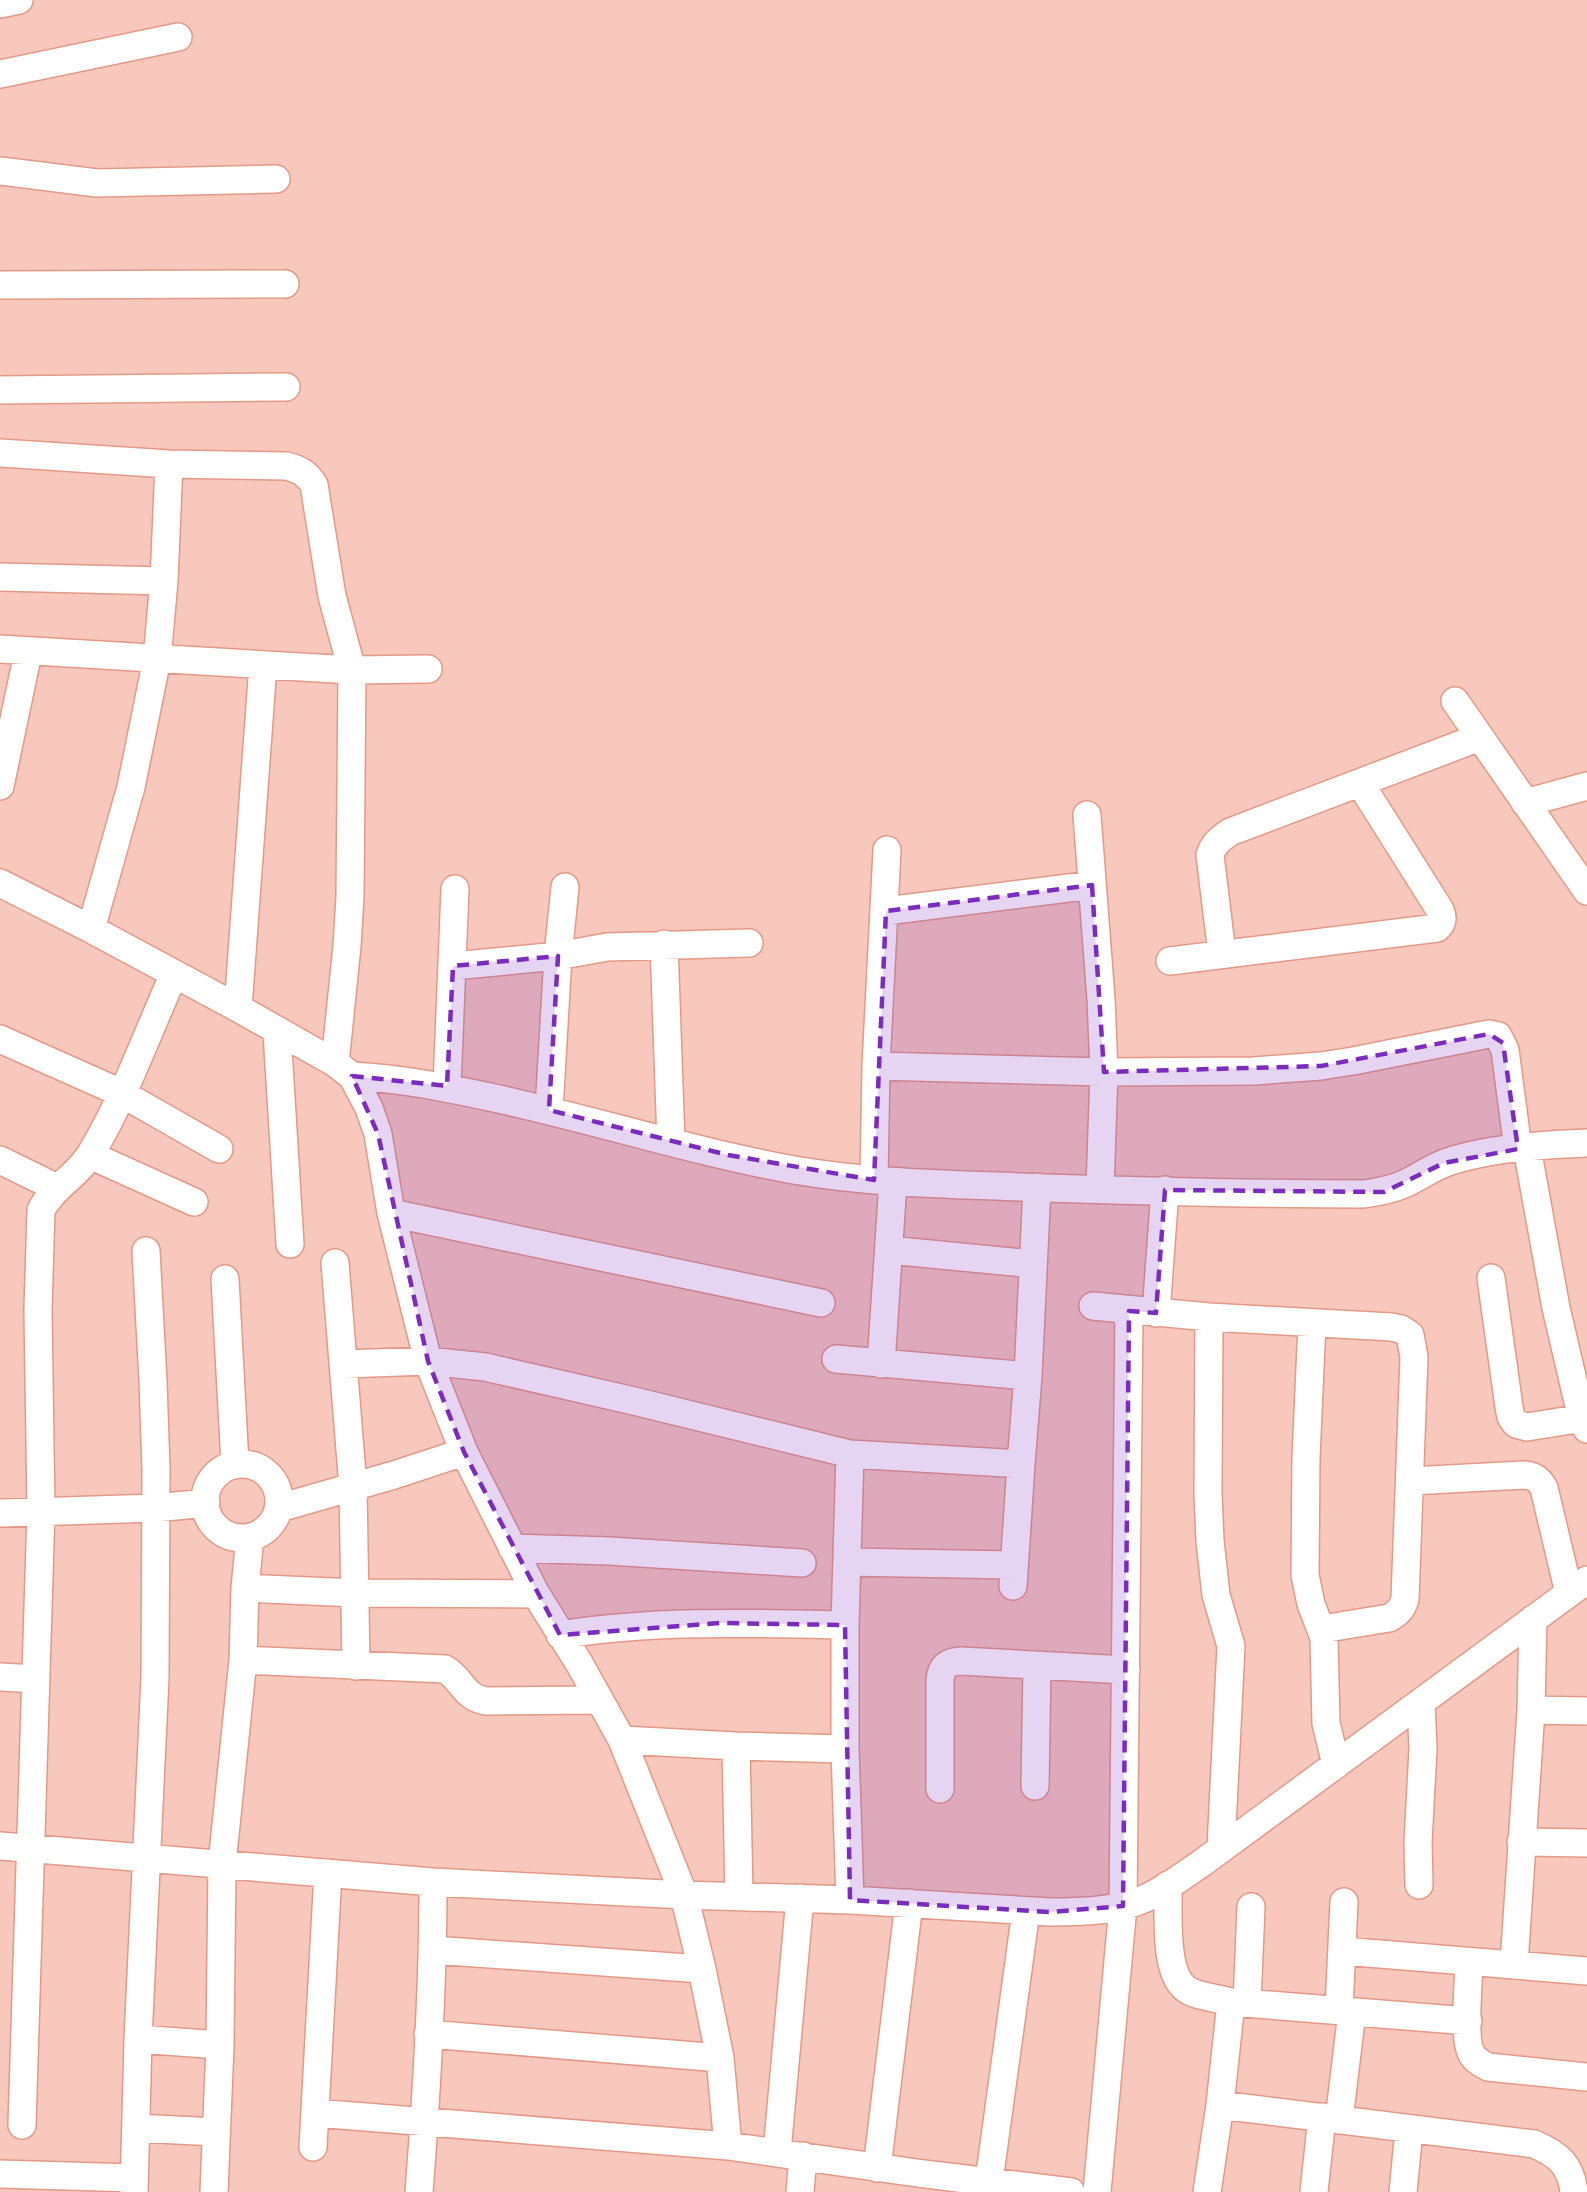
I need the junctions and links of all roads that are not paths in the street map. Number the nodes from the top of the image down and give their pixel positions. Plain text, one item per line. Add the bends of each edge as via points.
1 (19, 0) edge
2 (0, 4) edge
3 (178, 37) dead end
4 (0, 74) edge
5 (0, 171) edge
6 (276, 179) dead end
7 (285, 284) dead end
8 (0, 285) edge
9 (286, 387) dead end
10 (0, 390) edge
11 (0, 453) edge
12 (169, 464) junction
13 (0, 577) edge
14 (164, 581) junction
15 (0, 650) edge
16 (28, 652) junction
17 (158, 658) junction
18 (263, 665) junction
19 (428, 669) dead end
20 (352, 670) junction
21 (1455, 701) dead end
22 (1480, 738) junction
23 (1360, 783) junction
24 (0, 786) edge
25 (1587, 786) edge
26 (1525, 803) junction
27 (1087, 814) dead end
28 (887, 850) dead end
29 (0, 883) edge
30 (1092, 885) junction
31 (565, 886) dead end
32 (455, 889) dead end
33 (1587, 891) edge
34 (886, 911) junction
35 (91, 929) junction
36 (749, 943) dead end
37 (664, 944) junction
38 (1221, 954) junction
39 (558, 956) junction
40 (1170, 961) dead end
41 (453, 966) junction
42 (174, 975) junction
43 (238, 1008) junction
44 (277, 1032) junction
45 (0, 1039) edge
46 (876, 1066) junction
47 (344, 1070) junction
48 (1104, 1072) junction
49 (447, 1086) junction
50 (121, 1093) junction
51 (549, 1110) junction
52 (671, 1142) junction
53 (1587, 1143) edge
54 (1522, 1148) junction
55 (219, 1149) dead end
56 (90, 1155) junction
57 (0, 1160) edge
58 (883, 1181) junction
59 (1037, 1187) junction
60 (57, 1188) junction
61 (1100, 1189) junction
62 (1165, 1190) junction
63 (194, 1202) dead end
64 (392, 1213) junction
65 (290, 1244) dead end
66 (146, 1251) dead end
67 (889, 1251) junction
68 (335, 1263) dead end
69 (1033, 1264) junction
70 (1491, 1278) dead end
71 (225, 1279) dead end
72 (821, 1303) dead end
73 (1093, 1306) dead end
74 (1129, 1311) junction
75 (1156, 1313) junction
76 (1209, 1317) junction
77 (1312, 1323) junction
78 (836, 1359) dead end
79 (428, 1361) junction
80 (344, 1364) junction
81 (881, 1364) junction
82 (1028, 1376) junction
83 (1585, 1424) edge
84 (464, 1452) junction
85 (850, 1454) junction
86 (235, 1464) junction
87 (1021, 1464) junction
88 (1410, 1481) junction
89 (353, 1487) junction
90 (206, 1503) junction
91 (155, 1508) junction
92 (279, 1508) junction
93 (41, 1511) junction
94 (0, 1513) edge
95 (250, 1538) junction
96 (512, 1548) junction
97 (847, 1562) junction
98 (802, 1563) dead end
99 (1578, 1587) edge
100 (245, 1588) junction
101 (355, 1593) junction
102 (536, 1594) junction
103 (1533, 1619) junction
104 (845, 1625) junction
105 (1322, 1629) junction
106 (560, 1635) junction
107 (243, 1660) junction
108 (356, 1666) junction
109 (1037, 1666) junction
110 (1126, 1670) junction
111 (0, 1677) edge
112 (36, 1679) junction
113 (599, 1700) junction
114 (1420, 1702) junction
115 (1531, 1710) junction
116 (1587, 1711) edge
117 (622, 1740) junction
118 (736, 1746) junction
119 (845, 1749) junction
120 (1336, 1765) junction
121 (1035, 1786) dead end
122 (940, 1789) dead end
123 (1521, 1842) junction
124 (1587, 1844) edge
125 (0, 1846) edge
126 (1221, 1848) junction
127 (31, 1849) junction
128 (146, 1858) junction
129 (222, 1864) junction
130 (328, 1873) junction
131 (433, 1882) junction
132 (1168, 1885) junction
133 (1419, 1885) dead end
134 (684, 1895) junction
135 (739, 1896) junction
136 (800, 1898) junction
137 (850, 1900) junction
138 (1344, 1902) dead end
139 (909, 1904) junction
140 (1123, 1906) junction
141 (1251, 1907) dead end
142 (1026, 1911) junction
143 (433, 1950) junction
144 (1343, 1952) junction
145 (1469, 1962) junction
146 (1514, 1964) junction
147 (702, 1969) junction
148 (1587, 1971) edge
149 (1239, 2002) junction
150 (1346, 2010) junction
151 (1468, 2021) junction
152 (428, 2034) junction
153 (138, 2039) junction
154 (220, 2045) junction
155 (720, 2058) junction
156 (1587, 2077) edge
157 (1220, 2105) junction
158 (315, 2113) junction
159 (1331, 2119) junction
160 (424, 2121) junction
161 (22, 2125) dead end
162 (137, 2128) junction
163 (1410, 2130) junction
164 (216, 2132) junction
165 (728, 2146) junction
166 (313, 2148) dead end
167 (790, 2154) junction
168 (877, 2168) junction
169 (0, 2174) edge
170 (990, 2181) junction
171 (916, 2183) edge
172 (134, 2185) edge
173 (1034, 2189) edge
174 (219, 2192) edge
175 (419, 2192) edge
176 (800, 2192) edge
177 (1071, 2192) edge
178 (1097, 2192) edge
179 (1206, 2192) edge
180 (1314, 2192) edge
181 (1403, 2192) edge
182 (1574, 2192) edge

1 - 2 street
3 - 4 street
5 - 6 street via 97,183
7 - 8 street
9 - 10 street
11 - 12 street
12 - 14 street
12 - 20 street via 286,466 309,475 314,485 332,596
13 - 14 street
14 - 17 street
15 - 16 street
16 - 17 street
16 - 24 street
17 - 18 street
17 - 35 street via 131,787
18 - 20 street
18 - 43 street
19 - 20 street
20 - 47 street
21 - 22 street
22 - 23 street
22 - 26 street
23 - 38 street via 1230,832 1213,845 1210,855
23 - 38 street via 1440,910 1442,923 1430,930
25 - 26 street
26 - 33 street
27 - 30 street
28 - 34 street
29 - 35 street
30 - 34 street
30 - 48 street
31 - 39 street
32 - 41 street
34 - 46 street
35 - 42 street
36 - 37 street
37 - 39 street via 607,947
37 - 52 street
38 - 40 street
39 - 41 street
39 - 51 street
41 - 49 street
42 - 43 street
42 - 50 street
43 - 44 street
44 - 47 street
44 - 65 street
45 - 50 street
46 - 48 street
46 - 58 street
47 - 49 street
47 - 64 street via 369,1108 378,1134
48 - 54 street via 1254,1071 1321,1066 1489,1034 1498,1036 1505,1050
48 - 61 street
49 - 51 street
50 - 55 street
50 - 56 street
51 - 52 street
52 - 58 street via 794,1170
53 - 54 street
54 - 62 street via 1444,1163 1384,1192
54 - 83 street
56 - 60 street
56 - 63 street
57 - 60 street
58 - 59 street
58 - 67 street
59 - 61 street
59 - 69 street
60 - 93 street via 47,1198 39,1224
61 - 62 street
62 - 75 street
64 - 72 street
64 - 79 street
66 - 91 street
67 - 69 street
67 - 81 street
68 - 80 street
69 - 82 street
70 - 83 street via 1509,1407 1516,1424
71 - 86 street
73 - 74 street
74 - 75 street
74 - 110 street
75 - 76 street
76 - 77 street
76 - 126 street via 1210,1541 1216,1594 1231,1646
77 - 88 street via 1391,1327 1410,1335 1414,1357
77 - 105 street via 1305,1575
78 - 81 street
79 - 80 street
79 - 84 street
79 - 85 street via 536,1378
80 - 89 street
81 - 82 street
82 - 87 street
84 - 89 street
84 - 96 street
85 - 87 street
85 - 97 street
86 - 90 street via 211,1480
86 - 92 street via 263,1470 279,1494
87 - 97 street via 1013,1576
88 - 99 street via 1524,1475 1540,1480
88 - 105 street via 1402,1608 1389,1618
89 - 92 street
89 - 101 street
90 - 91 street
90 - 95 street via 211,1522 222,1532 235,1538
91 - 93 street
91 - 128 street via 155,1678
92 - 95 street via 268,1527
93 - 94 street
93 - 112 street
95 - 100 street
96 - 98 street
96 - 102 street
97 - 104 street
99 - 103 street
100 - 101 street
100 - 107 street
101 - 102 street
101 - 108 street
102 - 106 street
103 - 114 street
103 - 115 street
104 - 106 street via 720,1623 602,1628
104 - 119 street
105 - 120 street via 1326,1647 1326,1723
106 - 113 street
107 - 108 street
107 - 129 street
108 - 113 street via 445,1669 454,1674 471,1697 486,1701
109 - 110 street
109 - 121 street
109 - 122 street via 961,1661 944,1666
110 - 140 street
111 - 112 street
112 - 127 street
113 - 117 street
114 - 120 street
114 - 133 street via 1423,1749
115 - 116 street
115 - 123 street
117 - 118 street
117 - 134 street
118 - 119 street
118 - 135 street
119 - 137 street
120 - 126 street
123 - 124 street
123 - 146 street
125 - 127 street
126 - 132 street
127 - 128 street
127 - 161 street
128 - 129 street
128 - 153 street
129 - 130 street
129 - 154 street
130 - 131 street
130 - 158 street
131 - 134 street
131 - 143 street
132 - 140 street
132 - 149 street via 1169,1947 1178,1979 1195,1993
134 - 135 street
134 - 147 street
135 - 136 street
136 - 137 street
136 - 167 street
137 - 139 street
138 - 144 street
139 - 142 street
139 - 168 street
140 - 142 street via 1074,1912
140 - 178 street
141 - 149 street
142 - 170 street
143 - 147 street
143 - 152 street
144 - 145 street
144 - 150 street
145 - 146 street
145 - 151 street
146 - 148 street
147 - 155 street
149 - 150 street
149 - 157 street
150 - 151 street
150 - 159 street
151 - 156 street via 1468,2047 1479,2063
152 - 155 street
152 - 160 street
153 - 154 street
153 - 162 street
154 - 164 street
155 - 165 street
157 - 159 street
157 - 179 street
158 - 160 street
158 - 166 street
159 - 163 street
159 - 180 street
160 - 165 street
160 - 175 street
162 - 164 street
162 - 172 street
163 - 181 street
163 - 182 street via 1534,2144 1565,2163
164 - 174 street
165 - 167 street
167 - 168 street
167 - 176 street
168 - 171 street
169 - 172 street
170 - 171 street
170 - 173 street
173 - 177 street

